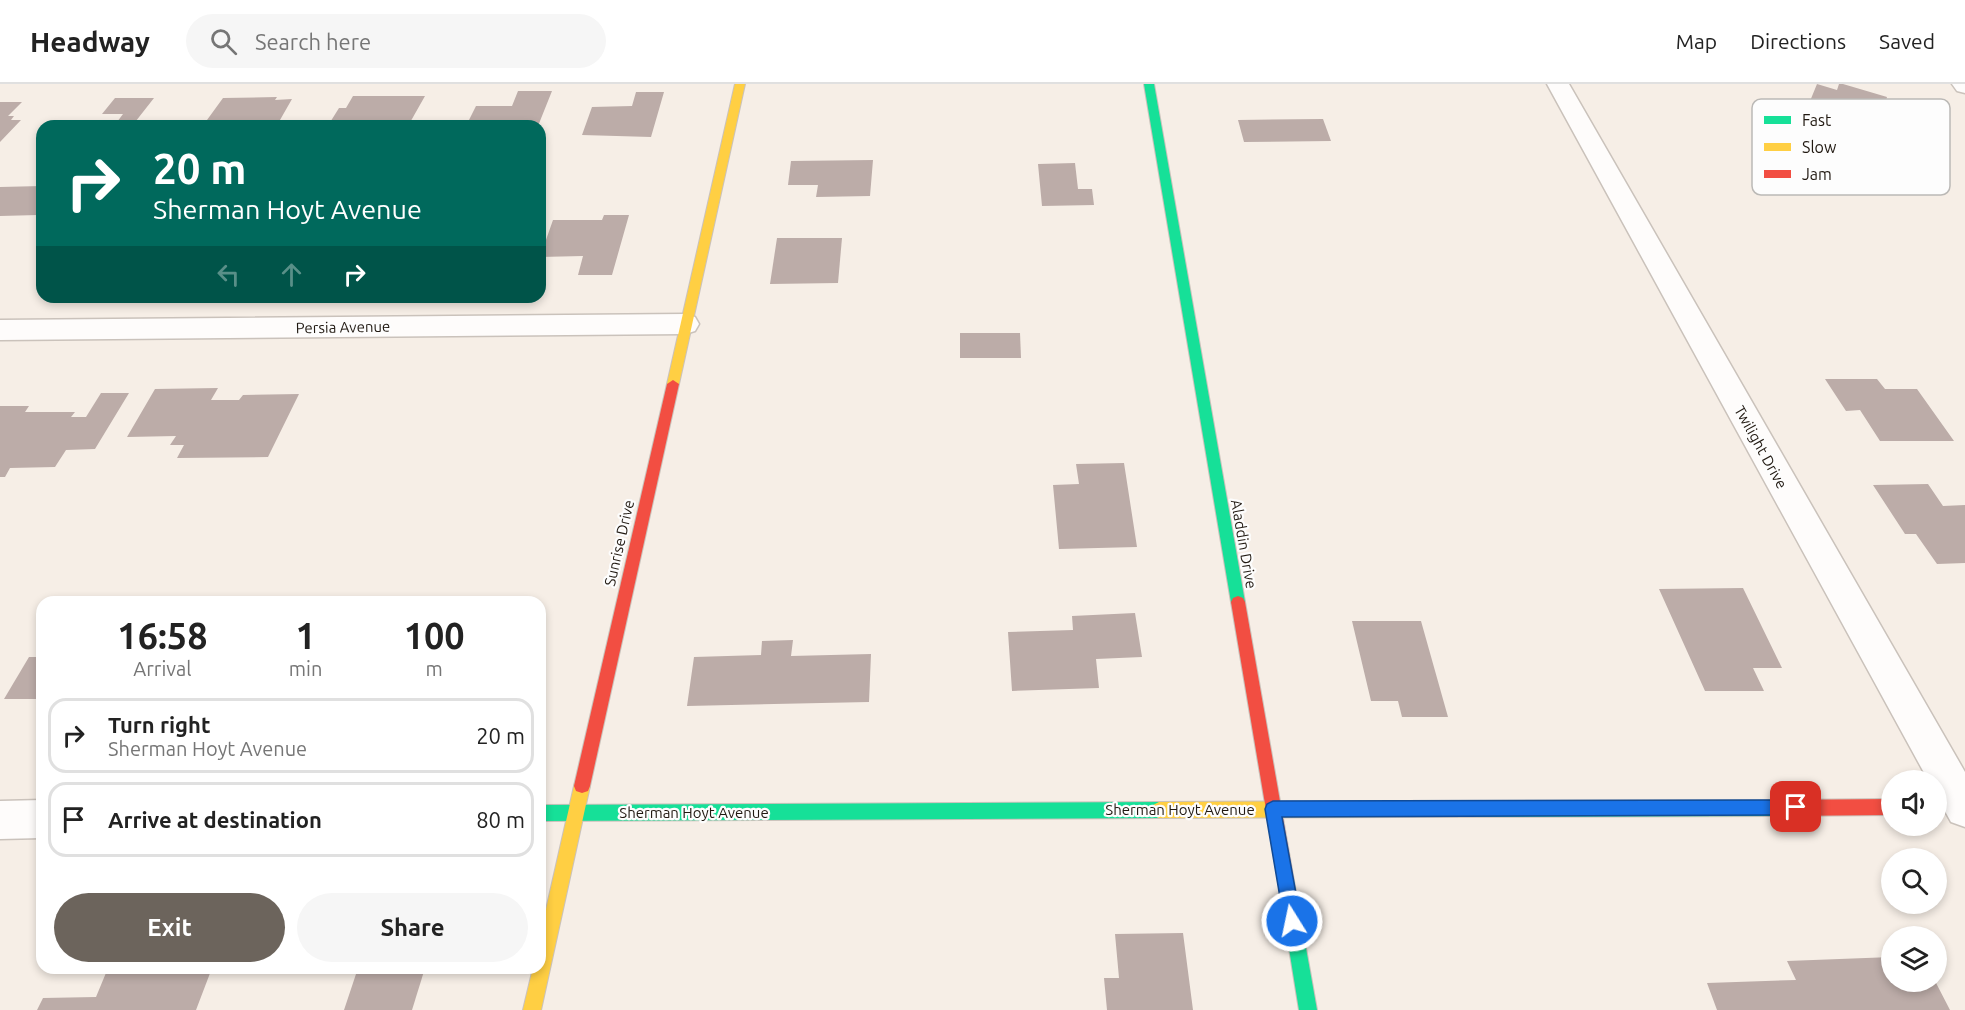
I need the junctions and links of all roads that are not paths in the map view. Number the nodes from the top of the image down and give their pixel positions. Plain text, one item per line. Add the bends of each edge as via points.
1 (740, 84) edge
2 (1149, 84) edge
3 (1558, 84) edge
4 (685, 324) junction
5 (0, 330) edge
6 (1881, 807) edge
7 (1958, 807) edge
8 (1273, 809) junction
9 (576, 812) junction
10 (546, 813) edge
11 (36, 819) edge
12 (0, 820) edge
13 (546, 947) edge
14 (540, 974) edge
15 (532, 1010) edge
16 (1308, 1010) edge

1 - 4 street, Sunrise Drive
2 - 8 street, Aladdin Drive
3 - 7 street, Twilight Drive
4 - 5 street, Persia Avenue
4 - 9 street, Sunrise Drive
6 - 8 street, Sherman Hoyt Avenue
8 - 9 street, Sherman Hoyt Avenue
8 - 16 street, Aladdin Drive
9 - 10 street, Sherman Hoyt Avenue
9 - 13 street, Sunrise Drive
11 - 12 street
14 - 15 street, Sunrise Drive

